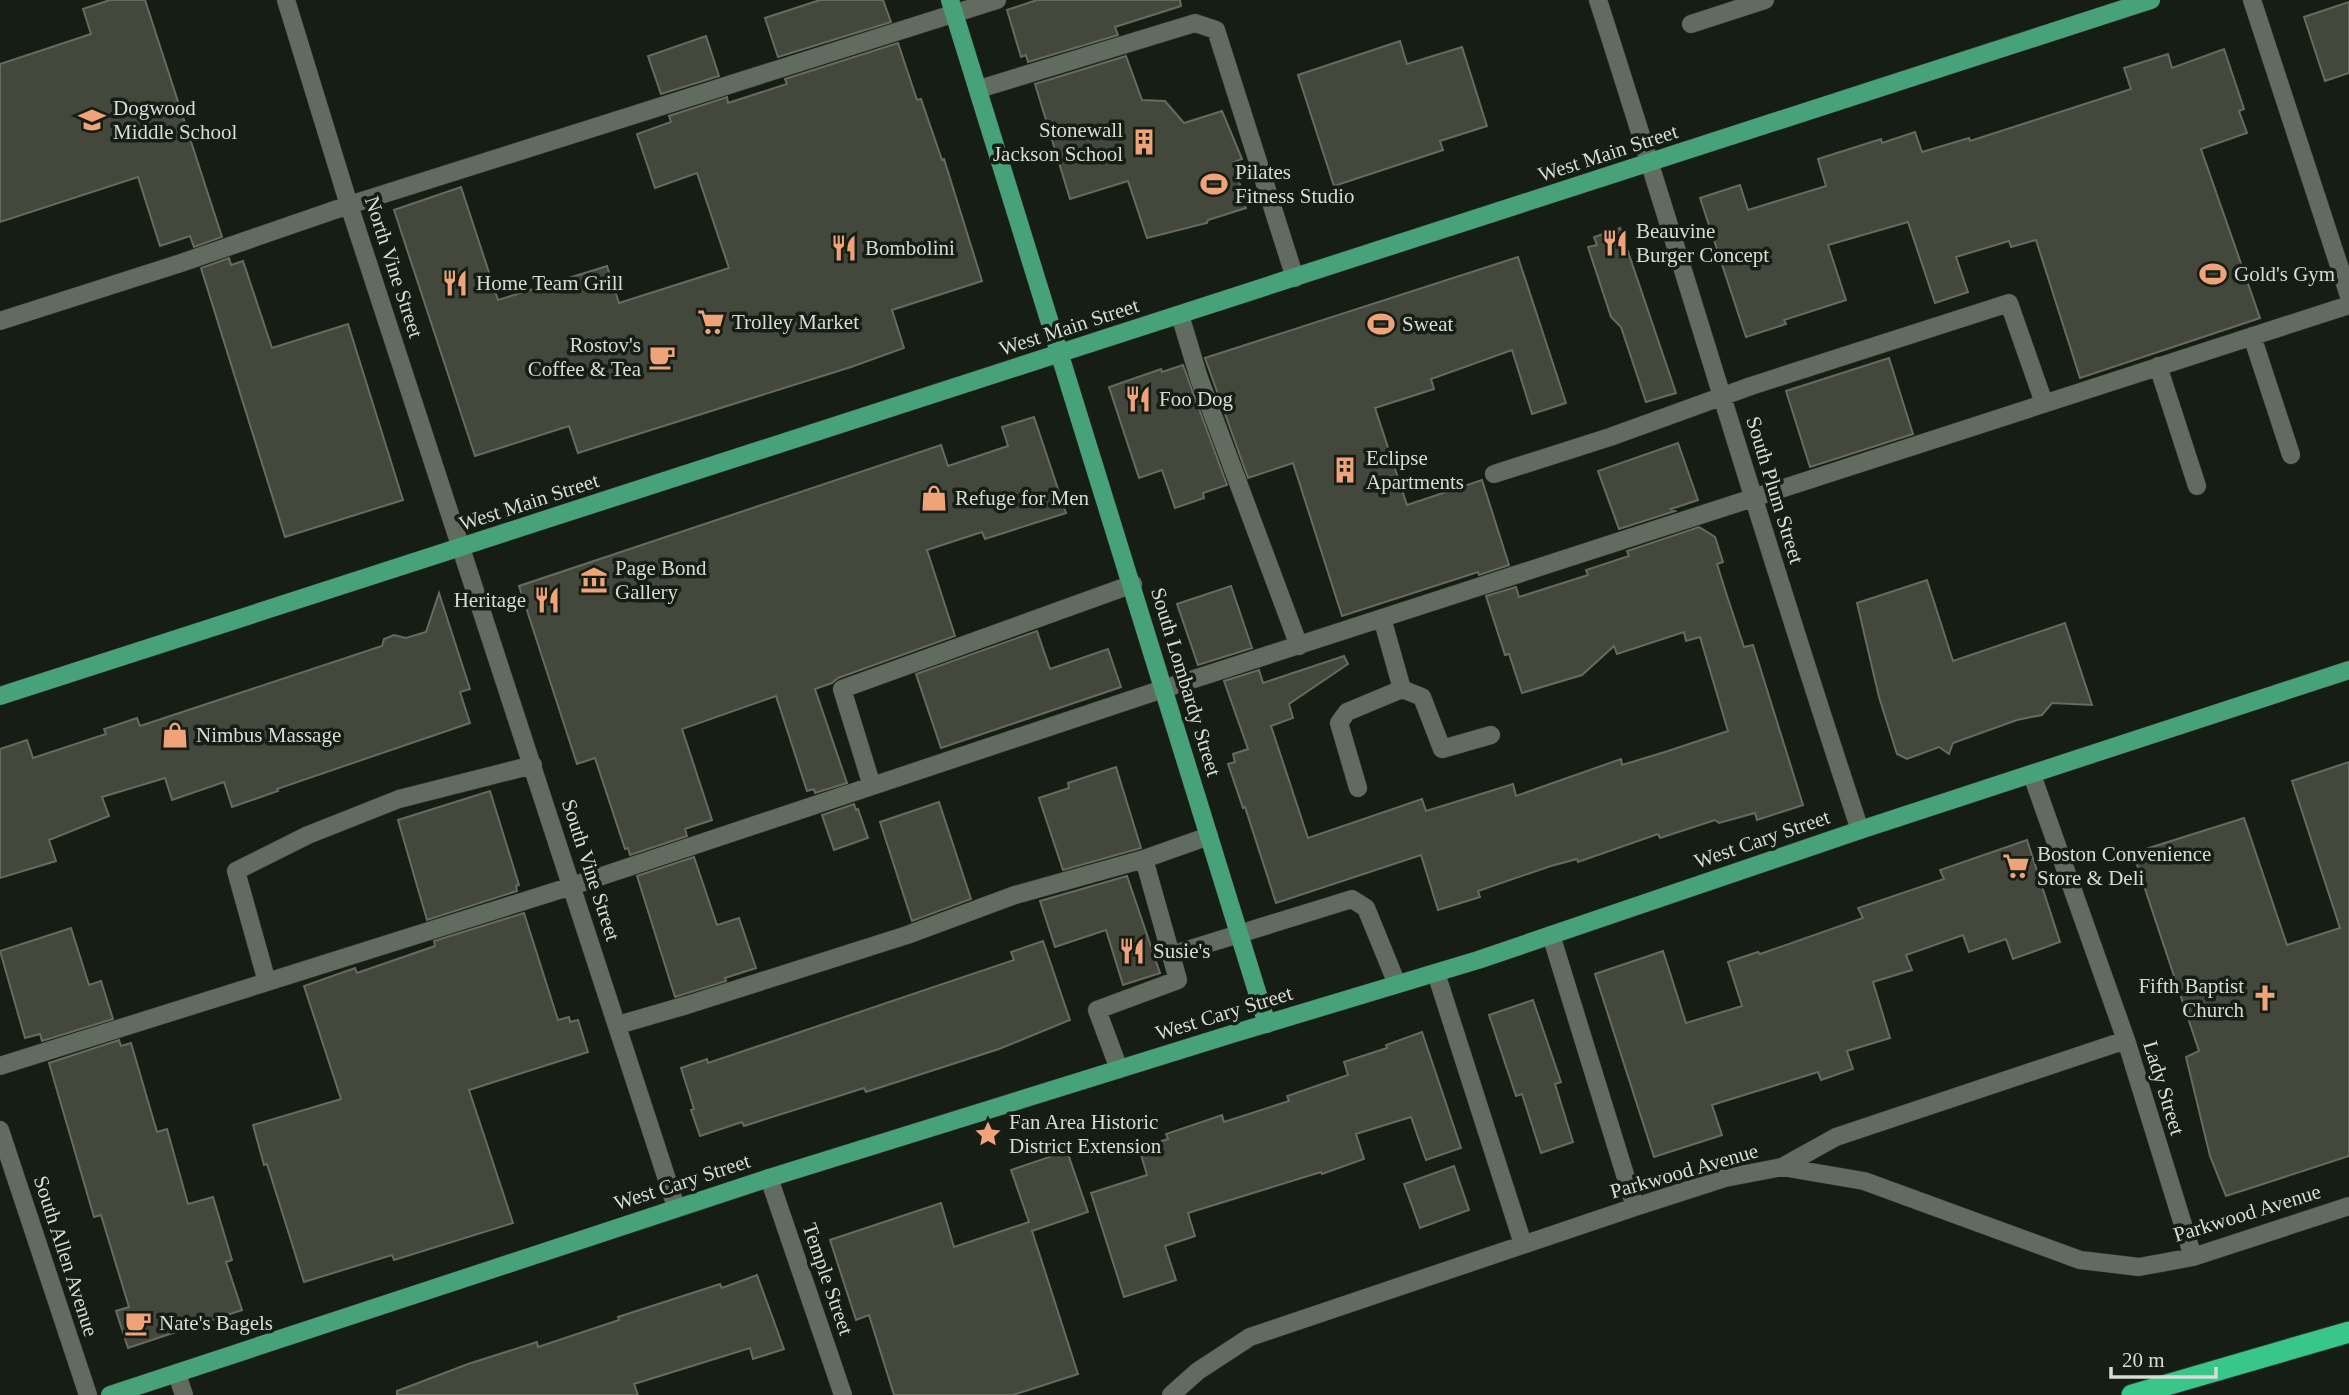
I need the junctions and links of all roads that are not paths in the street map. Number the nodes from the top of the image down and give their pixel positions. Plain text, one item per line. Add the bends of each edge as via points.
1 (286, 0) edge
2 (997, 0) edge
3 (1598, 0) edge
4 (1765, 0) edge
5 (2151, 0) edge
6 (2252, 0) edge
7 (952, 7) edge
8 (1691, 24) dead end
9 (979, 89) junction
10 (1651, 163) junction
11 (349, 205) junction
12 (1295, 278) junction
13 (2349, 296) edge
14 (2349, 305) edge
15 (1180, 315) junction
16 (0, 321) edge
17 (2252, 336) junction
18 (1059, 354) junction
19 (2158, 366) junction
20 (1722, 396) junction
21 (2044, 403) junction
22 (2291, 455) dead end
23 (1494, 474) dead end
24 (2197, 486) dead end
25 (1752, 498) junction
26 (463, 547) junction
27 (1133, 584) junction
28 (1382, 618) junction
29 (1299, 646) junction
30 (2349, 670) edge
31 (1163, 689) junction
32 (1402, 689) junction
33 (0, 696) edge
34 (1491, 735) dead end
35 (533, 765) junction
36 (2032, 775) junction
37 (872, 786) junction
38 (1358, 788) dead end
39 (1860, 830) junction
40 (1209, 836) junction
41 (1144, 859) junction
42 (572, 886) junction
43 (1239, 934) junction
44 (1551, 935) junction
45 (1171, 955) junction
46 (1436, 973) junction
47 (267, 982) junction
48 (1397, 985) junction
49 (1268, 1024) junction
50 (618, 1025) junction
51 (2126, 1040) junction
52 (0, 1066) edge
53 (1119, 1069) junction
54 (0, 1130) edge
55 (1782, 1167) junction
56 (769, 1178) junction
57 (2349, 1206) edge
58 (676, 1207) junction
59 (1635, 1207) junction
60 (1523, 1244) junction
61 (2193, 1257) junction
62 (2349, 1332) edge
63 (177, 1374) junction
64 (88, 1395) edge
65 (110, 1395) edge
66 (184, 1395) edge
67 (843, 1395) edge
68 (1171, 1395) edge
69 (2132, 1395) edge

1 - 11 street, North Vine Street
2 - 7 street
3 - 10 street, South Plum Street
4 - 8 street
5 - 10 main road, West Main Street
6 - 13 street
7 - 9 main road, South Lombardy Street
7 - 11 street
9 - 12 street via 1195,23 1216,30
9 - 18 main road, South Lombardy Street
10 - 12 main road, West Main Street
10 - 20 street, South Plum Street
11 - 16 street
11 - 26 street, North Vine Street
12 - 15 main road, West Main Street
14 - 17 street
15 - 18 main road, West Main Street
15 - 29 street
17 - 19 street
17 - 22 street
18 - 26 main road, West Main Street
18 - 27 main road, South Lombardy Street
19 - 21 street
19 - 24 street
20 - 21 street via 2008,303
20 - 23 street
20 - 25 street, South Plum Street
21 - 25 street
25 - 28 street
25 - 39 street, South Plum Street
26 - 33 main road, West Main Street
26 - 35 street, South Vine Street
27 - 31 main road, South Lombardy Street
27 - 37 street via 842,689
28 - 29 street
28 - 32 street
29 - 31 street
30 - 36 main road, West Cary Street
31 - 37 street
31 - 40 main road, South Lombardy Street
32 - 34 street via 1422,697 1442,749
32 - 38 street via 1347,712 1339,723
35 - 42 street, South Vine Street
35 - 47 street via 398,799 308,835 236,871
36 - 39 main road, West Cary Street
36 - 51 street, Lady Street
37 - 42 street
39 - 44 main road, West Cary Street
40 - 41 street
40 - 43 main road, South Lombardy Street
41 - 45 street
41 - 50 street via 1015,895 907,935
42 - 47 street
42 - 50 street, South Vine Street
43 - 45 street
43 - 48 street via 1352,899 1366,908
43 - 49 main road, South Lombardy Street
44 - 46 main road, West Cary Street
44 - 59 street
45 - 53 street via 1178,980 1097,1010
46 - 48 main road, West Cary Street
46 - 60 street
47 - 52 street
48 - 49 main road, West Cary Street
49 - 53 main road, West Cary Street
50 - 58 street, South Vine Street
51 - 55 street via 1836,1138
51 - 61 street, Lady Street
53 - 56 main road, West Cary Street
54 - 64 street, South Allen Avenue
55 - 59 street, Parkwood Avenue via 1725,1178
55 - 61 street, Parkwood Avenue via 1864,1181 2080,1260 2139,1267
56 - 58 main road, West Cary Street
56 - 67 street, Temple Street
57 - 61 street, Parkwood Avenue
58 - 63 main road, West Cary Street
59 - 60 street, Parkwood Avenue
60 - 68 street, Parkwood Avenue via 1250,1337
62 - 69 highway
63 - 65 main road, West Cary Street
63 - 66 street

